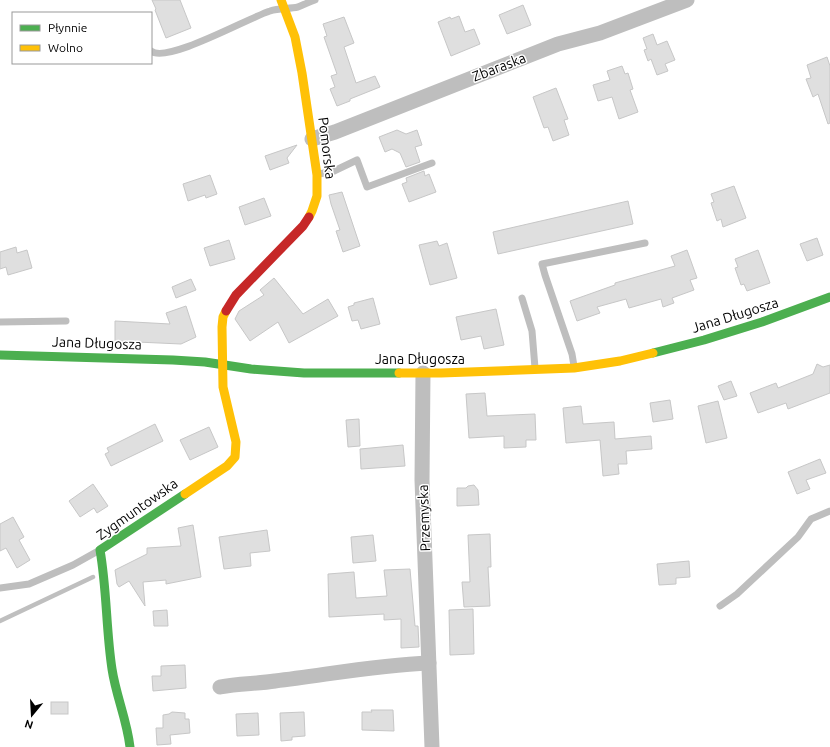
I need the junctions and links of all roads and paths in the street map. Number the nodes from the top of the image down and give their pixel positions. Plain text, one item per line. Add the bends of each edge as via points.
1 (315, 0) edge
2 (687, 0) edge
3 (283, 4) edge
4 (152, 52) edge
5 (312, 139) junction
6 (432, 163) dead end
7 (318, 174) junction
8 (646, 243) dead end
9 (830, 297) edge
10 (522, 298) dead end
11 (66, 321) dead end
12 (0, 322) edge
13 (0, 355) edge
14 (223, 365) junction
15 (574, 368) junction
16 (536, 370) junction
17 (423, 373) junction
18 (830, 511) edge
19 (100, 550) junction
20 (0, 588) edge
21 (720, 606) dead end
22 (429, 663) junction
23 (220, 686) dead end
24 (130, 747) edge
25 (432, 747) edge

1 - 3 lane via 298,7
2 - 5 street, Zbaraska via 600,33 558,44
3 - 4 lane via 209,38 164,54
3 - 5 street, Pomorska via 295,37
5 - 7 street, Pomorska
6 - 7 lane via 367,187 357,160 334,171
7 - 14 street, Pomorska via 317,196 303,226 228,306 223,318
8 - 15 lane via 542,264 572,354
9 - 15 street, Jana Długosza via 704,340 620,361
10 - 16 lane via 532,331
11 - 12 lane
13 - 14 street, Jana Długosza via 165,359
14 - 17 street, Jana Długosza via 304,373
14 - 19 street, Zygmuntowska via 223,387 236,442 235,457 228,466
15 - 16 street, Jana Długosza
16 - 17 street, Jana Długosza
17 - 22 street, Przemyska via 422,480
18 - 21 lane via 811,519 798,537 737,594
19 - 20 lane via 29,584
19 - 24 street, Zygmuntowska via 105,576 111,661
22 - 23 street
22 - 25 street, Przemyska

